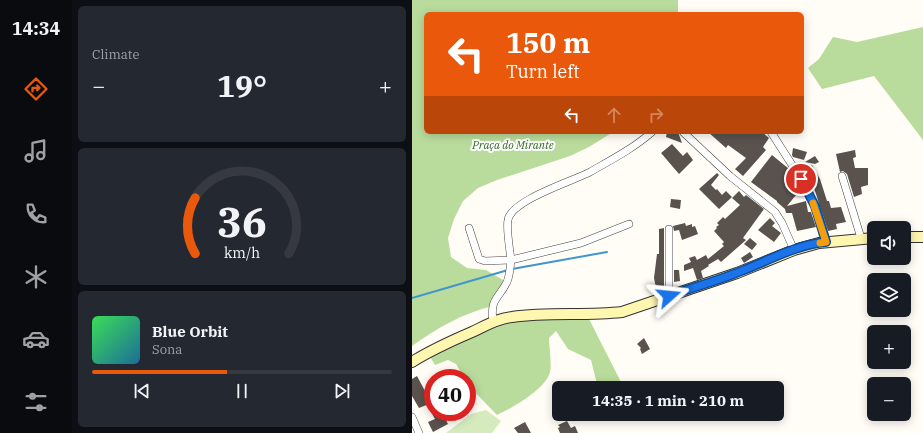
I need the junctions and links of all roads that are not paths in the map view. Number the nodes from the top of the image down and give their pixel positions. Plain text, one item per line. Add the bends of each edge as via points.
1 (649, 134) edge
2 (685, 134) edge
3 (772, 134) edge
4 (842, 176) dead end
5 (629, 224) dead end
6 (468, 228) dead end
7 (669, 229) dead end
8 (911, 237) edge
9 (923, 237) edge
10 (861, 238) junction
11 (867, 238) edge
12 (826, 242) junction
13 (794, 250) junction
14 (511, 260) junction
15 (669, 296) junction
16 (493, 322) junction
17 (412, 362) edge
18 (412, 417) edge
19 (419, 433) edge

1 - 14 street via 589,172 545,191 515,209 508,220
2 - 13 street via 730,176 775,212
3 - 12 street via 815,206
4 - 10 street
5 - 14 street via 581,243
6 - 14 street via 479,259
7 - 15 street
8 - 9 street
10 - 11 street
10 - 12 street
12 - 13 street
13 - 15 street
14 - 16 street via 506,282 492,305
15 - 16 street via 622,312 511,317
16 - 17 street
18 - 19 street

